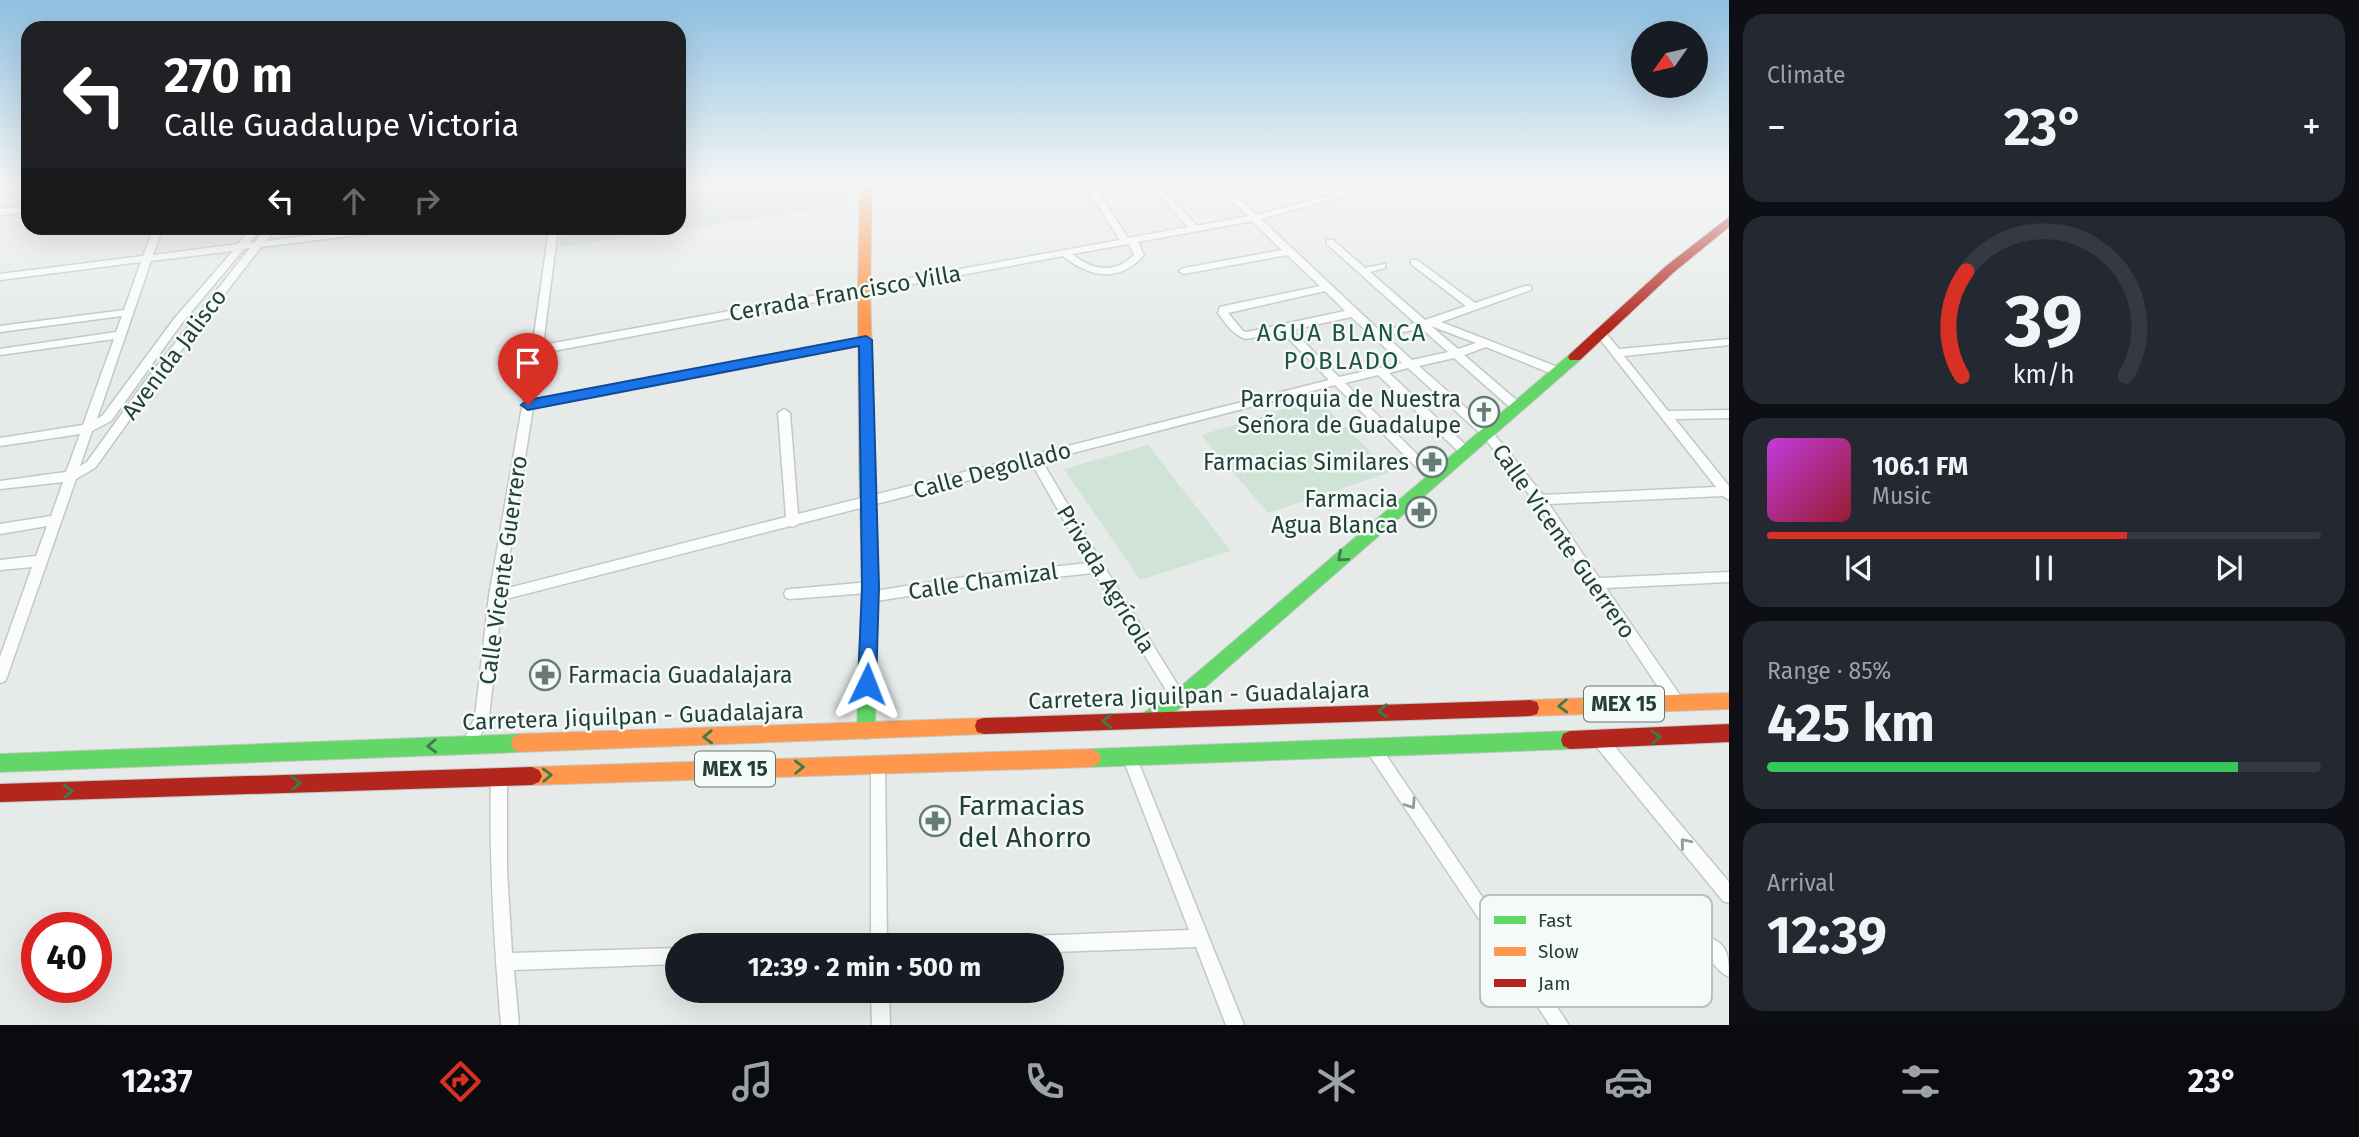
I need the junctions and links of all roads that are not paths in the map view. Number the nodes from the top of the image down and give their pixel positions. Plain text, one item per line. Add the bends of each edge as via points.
1 (865, 230) edge
2 (1121, 230) edge
3 (1184, 230) edge
4 (1266, 230) edge
5 (1718, 230) edge
6 (156, 235) edge
7 (251, 235) edge
8 (266, 235) edge
9 (335, 235) edge
10 (552, 235) edge
11 (1128, 240) junction
12 (1330, 242) dead end
13 (258, 245) junction
14 (242, 247) junction
15 (1289, 252) junction
16 (1065, 253) junction
17 (148, 258) junction
18 (1414, 262) dead end
19 (1382, 266) dead end
20 (1184, 271) dead end
21 (1363, 271) junction
22 (0, 277) edge
23 (214, 279) junction
24 (231, 280) junction
25 (1327, 288) junction
26 (1528, 288) dead end
27 (864, 290) junction
28 (1474, 307) junction
29 (130, 312) junction
30 (1353, 313) junction
31 (178, 321) junction
32 (197, 322) junction
33 (1428, 323) junction
34 (0, 329) edge
35 (1285, 329) junction
36 (1600, 333) junction
37 (121, 335) junction
38 (1378, 335) junction
39 (866, 340) junction
40 (1729, 342) edge
41 (1488, 343) junction
42 (537, 350) junction
43 (0, 352) edge
44 (1459, 353) junction
45 (1618, 353) junction
46 (1413, 365) junction
47 (1381, 372) junction
48 (1559, 372) junction
49 (1338, 381) junction
50 (528, 405) junction
51 (1517, 407) junction
52 (784, 413) dead end
53 (1729, 414) edge
54 (1668, 415) junction
55 (86, 429) junction
56 (1486, 432) junction
57 (0, 442) edge
58 (1465, 451) junction
59 (1035, 459) junction
60 (72, 476) junction
61 (1434, 478) junction
62 (0, 485) edge
63 (1728, 492) edge
64 (1540, 500) junction
65 (868, 503) junction
66 (54, 520) junction
67 (793, 522) junction
68 (0, 529) edge
69 (40, 561) junction
70 (0, 565) edge
71 (1097, 567) junction
72 (1729, 577) edge
73 (1595, 583) junction
74 (870, 592) junction
75 (791, 594) dead end
76 (496, 596) junction
77 (0, 677) edge
78 (1179, 699) junction
79 (1729, 701) edge
80 (1677, 703) junction
81 (1149, 720) junction
82 (866, 730) junction
83 (1729, 733) edge
84 (1600, 740) junction
85 (469, 744) junction
86 (1373, 748) junction
87 (1129, 755) junction
88 (0, 763) edge
89 (878, 764) junction
90 (499, 777) junction
91 (0, 793) edge
92 (1729, 895) edge
93 (1480, 906) edge
94 (879, 933) edge
95 (1201, 938) junction
96 (1064, 943) edge
97 (1712, 947) edge
98 (665, 956) edge
99 (504, 962) junction
100 (1729, 968) edge
101 (880, 1003) edge
102 (1548, 1007) edge
103 (510, 1025) edge
104 (881, 1025) edge
105 (1235, 1025) edge
106 (1560, 1025) edge

1 - 27 main road
2 - 11 street
3 - 11 street, Cerrada Francisco Villa
4 - 15 street, Calle Vicente Guerrero
5 - 36 main road
6 - 17 street
7 - 14 street, Avenida Jalisco
8 - 13 street, Avenida Jalisco
9 - 13 street
10 - 42 street, Calle Vicente Guerrero
11 - 16 street, Cerrada Francisco Villa
11 - 16 street via 1139,255 1117,271 1092,271
12 - 21 street
13 - 14 street
13 - 24 street, Avenida Jalisco
14 - 17 street
14 - 23 street, Avenida Jalisco
15 - 20 street
15 - 25 street, Calle Vicente Guerrero
16 - 27 street, Cerrada Francisco Villa
17 - 22 street
17 - 29 street
18 - 28 street
19 - 21 street
21 - 33 street
23 - 24 street
23 - 31 street, Avenida Jalisco
24 - 32 street, Avenida Jalisco
25 - 30 street, Calle Vicente Guerrero
25 - 35 street via 1222,311 1243,336
26 - 28 street
27 - 39 main road
27 - 42 street, Cerrada Francisco Villa
28 - 33 street
29 - 34 street
29 - 37 street
30 - 35 street
30 - 38 street, Calle Vicente Guerrero
31 - 32 street
31 - 55 street, Avenida Jalisco via 113,412
32 - 60 street, Avenida Jalisco via 97,459
33 - 38 street
33 - 41 street
33 - 44 street
35 - 49 street
36 - 45 street
36 - 48 main road
37 - 43 street
37 - 55 street
38 - 46 street, Calle Vicente Guerrero
39 - 50 street
39 - 65 main road
40 - 45 street
41 - 44 street, Calle Degollado
41 - 48 street
42 - 50 street, Calle Vicente Guerrero
44 - 46 street, Calle Degollado
44 - 51 street
45 - 54 street
46 - 47 street, Calle Degollado
46 - 56 street, Calle Vicente Guerrero
47 - 49 street, Calle Degollado
47 - 58 street
48 - 51 main road
49 - 59 street, Calle Degollado
49 - 61 street
50 - 76 street, Calle Vicente Guerrero
51 - 56 main road
52 - 67 street
53 - 54 street
54 - 63 street
55 - 57 street
55 - 60 street
56 - 58 main road
56 - 64 street, Calle Vicente Guerrero
58 - 61 main road
59 - 65 street, Calle Degollado
59 - 71 street, Privada Agrícola
60 - 62 street
60 - 66 street
61 -> 78 main road
63 - 64 street
64 - 73 street, Calle Vicente Guerrero
65 - 67 street, Calle Degollado
65 - 74 main road
66 - 68 street
66 - 69 street
67 - 76 street, Calle Degollado
69 - 70 street
69 - 77 street
71 - 74 street, Calle Chamizal
71 - 78 street, Privada Agrícola
72 - 73 street
73 - 80 street, Calle Vicente Guerrero
74 - 75 street, Calle Chamizal
74 - 82 main road
76 - 85 street, Calle Vicente Guerrero via 482,717
78 - 81 main road
79 - 80 main road, Carretera Jiquilpan - Guadalajara / MEX 15
80 -> 81 main road, Carretera Jiquilpan - Guadalajara / MEX 15
81 -> 82 main road, Carretera Jiquilpan - Guadalajara / MEX 15
82 -> 85 main road, Carretera Jiquilpan - Guadalajara / MEX 15
84 -> 83 main road, MEX 15
84 - 86 main road, MEX 15
92 -> 84 street
85 -> 88 main road, Carretera Jiquilpan - Guadalajara / MEX 15
86 - 87 main road, MEX 15
86 -> 93 street
87 - 89 main road, MEX 15
87 - 95 street
90 -> 89 main road, MEX 15
89 - 94 street
91 -> 90 main road, MEX 15
90 - 99 street
95 - 96 street
95 - 105 street
97 - 100 street
98 - 99 street
99 - 103 street
101 - 104 street
102 -> 106 street

